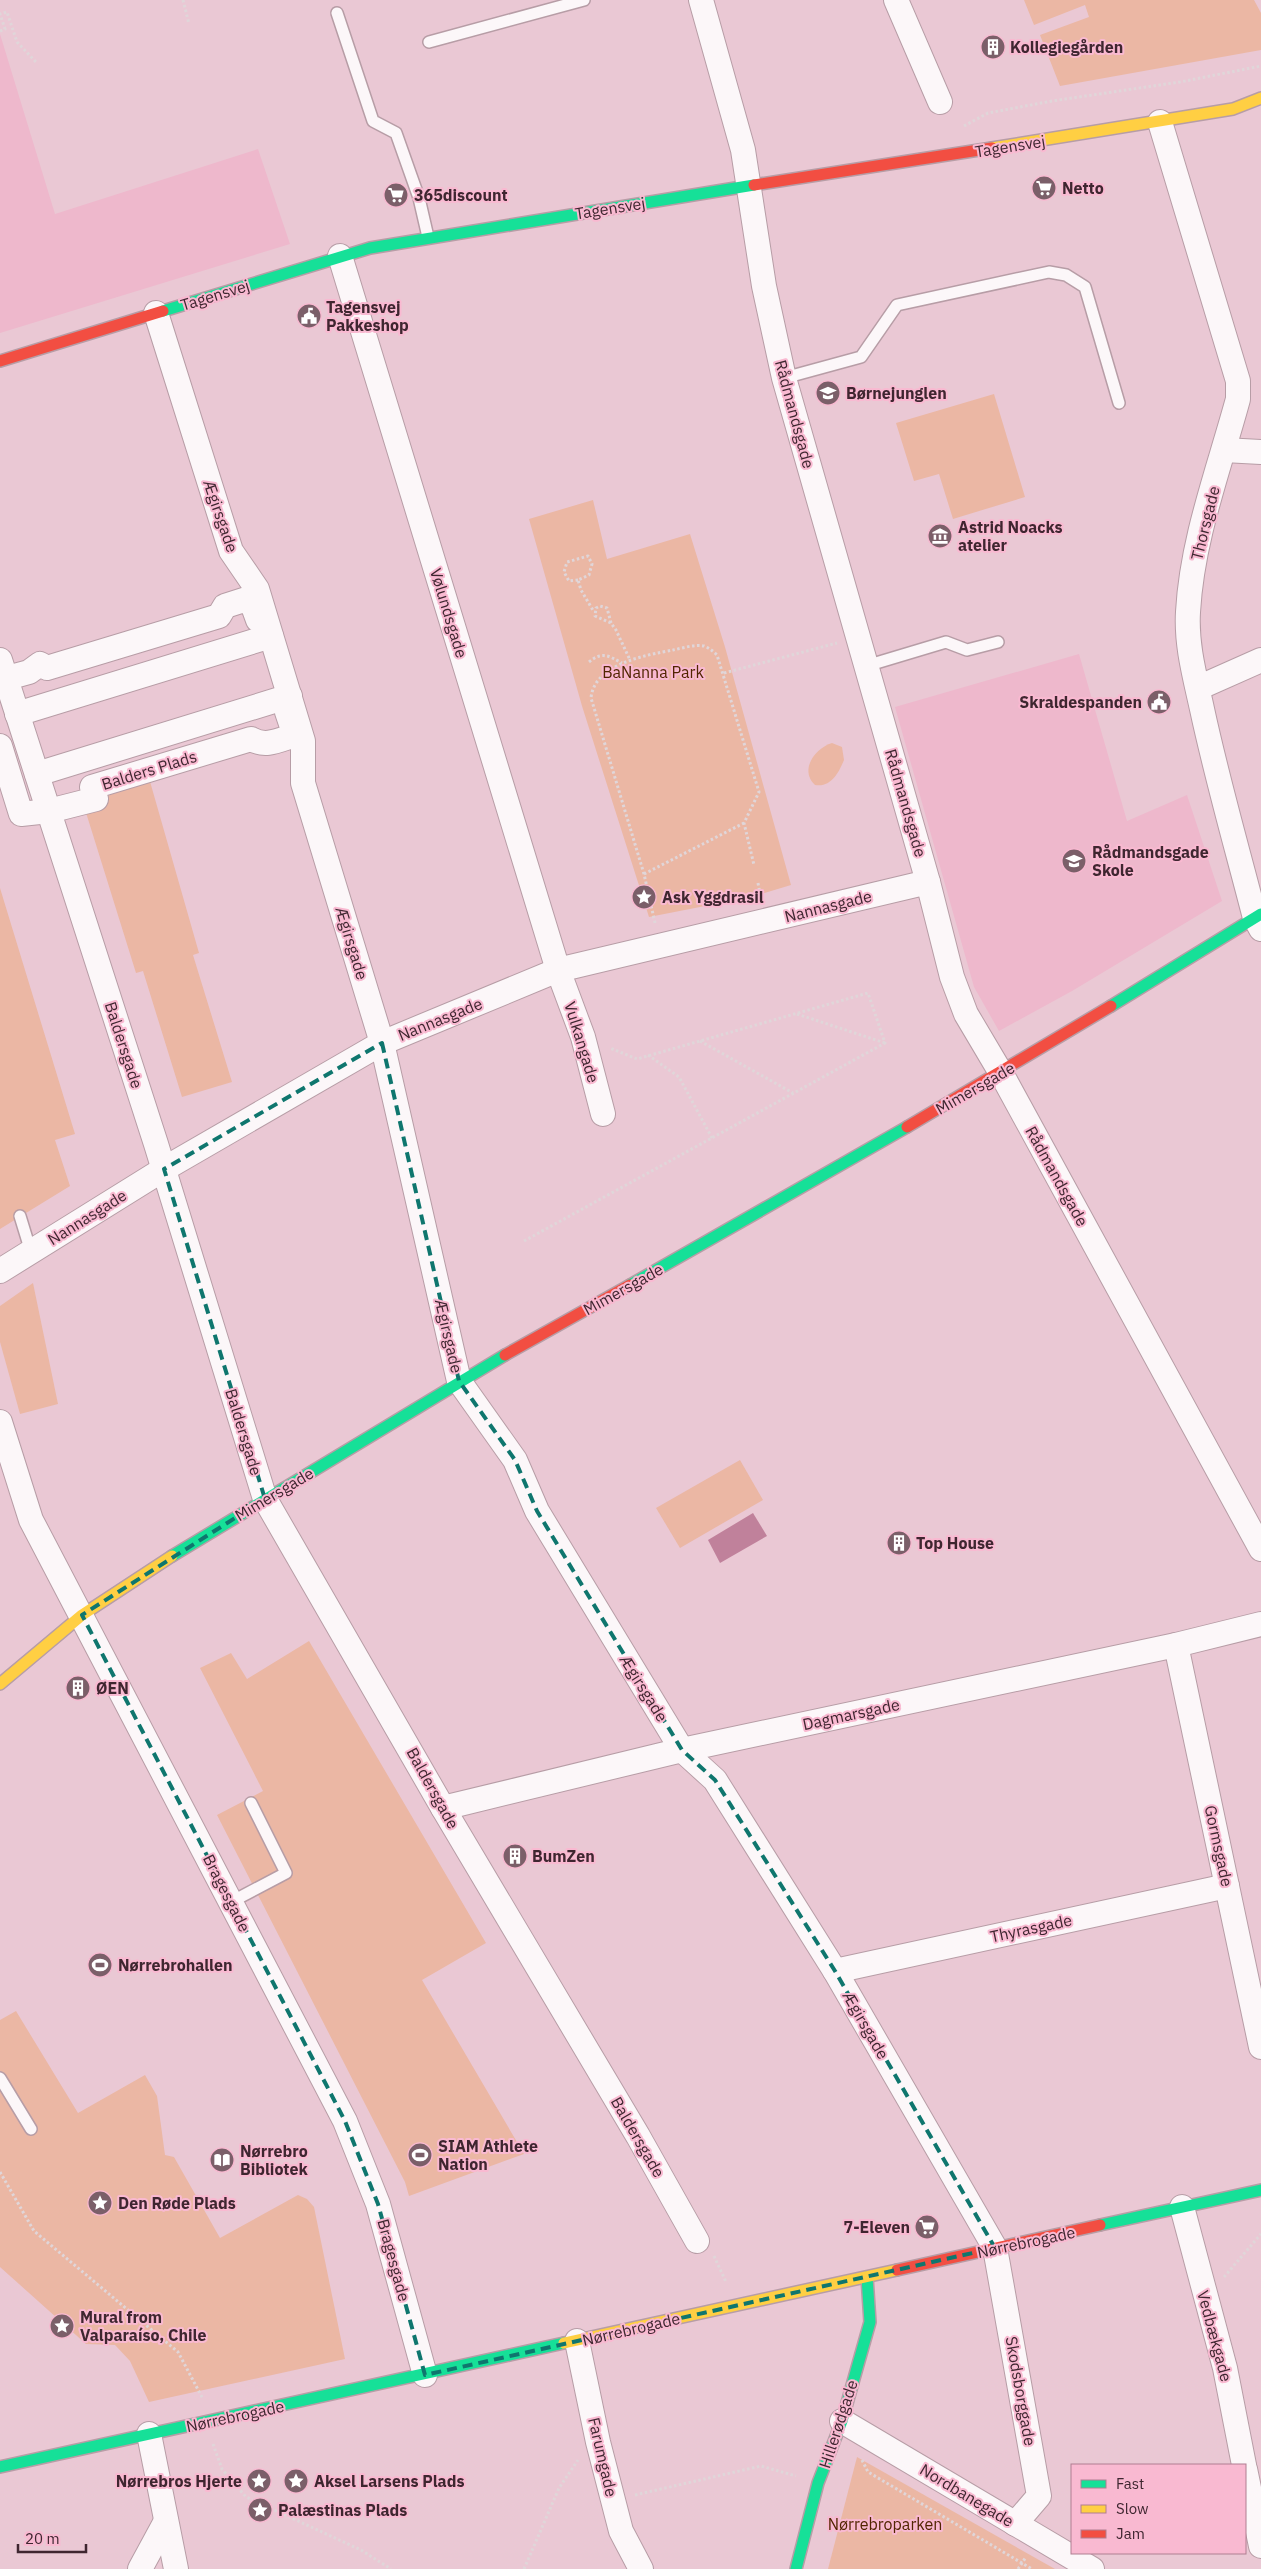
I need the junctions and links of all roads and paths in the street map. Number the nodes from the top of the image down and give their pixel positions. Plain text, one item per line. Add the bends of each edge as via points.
1 (183, 0) edge
2 (584, 0) edge
3 (701, 0) edge
4 (896, 0) edge
5 (337, 13) dead end
6 (189, 24) dead end
7 (0, 31) edge
8 (429, 42) dead end
9 (36, 62) dead end
10 (1261, 66) edge
11 (1261, 98) edge
12 (940, 102) dead end
13 (1233, 109) junction
14 (1261, 110) edge
15 (1160, 122) junction
16 (958, 128) dead end
17 (749, 186) junction
18 (428, 237) junction
19 (340, 256) junction
20 (156, 313) junction
21 (0, 362) edge
22 (784, 378) junction
23 (1119, 403) dead end
24 (1224, 450) junction
25 (1261, 452) edge
26 (578, 580) junction
27 (594, 612) junction
28 (611, 623) junction
29 (268, 637) junction
30 (858, 637) junction
31 (998, 642) dead end
32 (630, 660) junction
33 (1261, 660) edge
34 (589, 662) dead end
35 (622, 664) junction
36 (866, 666) junction
37 (2, 673) edge
38 (724, 673) junction
39 (1198, 688) junction
40 (286, 697) junction
41 (17, 714) junction
42 (0, 746) edge
43 (37, 774) junction
44 (49, 811) junction
45 (744, 823) junction
46 (754, 865) dead end
47 (644, 874) junction
48 (928, 882) junction
49 (1259, 920) edge
50 (660, 946) junction
51 (558, 970) junction
52 (796, 1013) junction
53 (583, 1037) junction
54 (699, 1041) junction
55 (382, 1043) junction
56 (885, 1043) junction
57 (648, 1055) junction
58 (1001, 1072) junction
59 (793, 1093) junction
60 (603, 1114) dead end
61 (712, 1138) junction
62 (164, 1169) junction
63 (20, 1216) dead end
64 (524, 1241) dead end
65 (31, 1252) junction
66 (0, 1271) edge
67 (459, 1381) junction
68 (0, 1422) edge
69 (265, 1499) junction
70 (1261, 1548) edge
71 (82, 1615) junction
72 (1261, 1624) edge
73 (1176, 1645) junction
74 (0, 1684) edge
75 (682, 1750) junction
76 (251, 1803) dead end
77 (443, 1808) junction
78 (1227, 1886) junction
79 (232, 1902) junction
80 (835, 1971) junction
81 (1261, 2047) edge
82 (0, 2078) edge
83 (30, 2129) dead end
84 (0, 2172) edge
85 (1261, 2190) edge
86 (1182, 2208) junction
87 (1261, 2234) edge
88 (697, 2241) joint
89 (995, 2248) junction
90 (867, 2277) junction
91 (1205, 2300) junction
92 (736, 2305) junction
93 (577, 2341) junction
94 (425, 2375) junction
95 (202, 2392) dead end
96 (842, 2420) junction
97 (150, 2434) junction
98 (216, 2454) dead end
99 (859, 2455) dead end
100 (1243, 2464) edge
101 (574, 2466) dead end
102 (0, 2467) edge
103 (1246, 2476) edge
104 (818, 2483) junction
105 (613, 2499) junction
106 (166, 2521) junction
107 (1016, 2524) junction
108 (1261, 2546) edge
109 (1023, 2563) junction
110 (140, 2569) edge
111 (176, 2569) edge
112 (391, 2569) edge
113 (524, 2569) edge
114 (641, 2569) edge
115 (796, 2569) edge
116 (1018, 2569) edge
117 (1032, 2569) edge
118 (1092, 2569) edge

1 - 6 path
2 - 8 lane
3 - 17 street, Rådmandsgade via 741,141
4 - 12 street
5 - 18 lane via 373,121 396,132 419,198
7 - 9 path via 5,30 0,14 8,12 17,42
10 - 16 path via 988,113
11 - 13 street, Tagensvej
13 - 14 street, Tagensvej
13 - 15 street, Tagensvej
15 - 17 street, Tagensvej
15 - 24 street, Thorsgade via 1238,381 1238,399
17 - 18 street, Tagensvej
17 - 22 street, Rådmandsgade via 764,286
18 - 19 street, Tagensvej
19 - 20 street, Tagensvej
19 - 51 street, Vølundsgade
20 - 21 street, Tagensvej
20 - 29 street, Ægirsgade via 231,551 257,589
22 - 23 lane via 861,357 897,305 1049,272 1066,275 1085,287
22 - 30 street, Rådmandsgade
24 - 25 street
24 - 39 street, Thorsgade via 1204,518 1188,613 1190,656
26 - 26 path via 589,575 592,564 588,556 567,562 564,572 569,581
26 - 27 path
27 - 28 path via 598,619
27 - 28 path via 604,606 609,611
28 - 32 path
29 - 37 street, Balders Plads via 250,598 226,606 219,616 48,668 40,664 29,672
29 - 40 street, Balders Plads
29 - 41 street
30 - 36 street, Rådmandsgade
30 - 38 path
31 - 36 lane via 967,650 946,642
32 - 35 path
32 - 38 path via 704,646 717,655
33 - 39 street
34 - 35 path via 601,654
35 - 47 path via 600,678 594,685 591,698
36 - 48 street, Rådmandsgade
37 - 41 street, Baldersgade
38 - 45 path via 759,792
39 - 49 street, Thorsgade
40 - 43 street, Balders Plads
40 - 44 street, Balders Plads via 292,736 268,744 250,739 124,777 92,787 96,799
40 - 55 street, Ægirsgade via 304,742 304,783
41 - 43 street, Baldersgade
42 - 44 street, Balders Plads via 21,814
43 - 44 street, Baldersgade
44 - 62 street, Baldersgade
45 - 46 path
45 - 47 path
47 - 50 path
48 - 50 street, Nannasgade
48 - 58 street, Rådmandsgade via 952,977 966,1014
49 - 58 street, Mimersgade
50 - 51 street, Nannasgade
51 - 53 street, Vulkangade
51 - 55 street, Nannasgade
52 - 54 path
52 - 56 path
52 - 56 path via 868,993
53 - 57 path via 637,1059
53 - 60 street, Vulkangade
54 - 57 path
54 - 59 path
55 - 62 street, Nannasgade
55 - 67 street, Ægirsgade
56 - 59 path
57 - 61 path via 679,1077
58 - 67 street, Mimersgade
58 - 70 street, Rådmandsgade
59 - 61 path
61 - 64 path
62 - 65 street, Nannasgade
62 - 69 street, Baldersgade
63 - 65 lane
65 - 66 street, Nannasgade
67 - 69 street, Mimersgade
67 - 75 street, Ægirsgade via 515,1460 537,1511
68 - 71 street, Bragesgade via 31,1520
69 - 71 street, Mimersgade
69 - 77 street, Baldersgade
71 - 74 street, Mimersgade
71 - 79 street, Bragesgade
72 - 73 street, Dagmarsgade
73 - 75 street, Dagmarsgade
73 - 78 street, Gormsgade
75 - 77 street, Dagmarsgade
75 - 80 street, Ægirsgade via 714,1780
76 - 79 lane via 286,1873
77 - 88 street, Baldersgade via 634,2128
78 - 80 street, Thyrasgade
78 - 81 street, Gormsgade
79 - 94 street, Bragesgade via 345,2121 378,2204
80 - 89 street, Ægirsgade
82 - 83 lane
84 - 95 path via 34,2231 178,2352
85 - 86 street, Nørrebrogade
86 - 89 street, Nørrebrogade
86 - 91 street, Vedbækgade
87 - 91 path
88 - 92 path via 712,2250
89 - 90 street, Nørrebrogade
89 - 107 street, Skodsborggade via 1040,2496
90 - 92 street, Nørrebrogade
90 - 96 street, Hillerødgade via 870,2322
91 - 100 street, Vedbækgade via 1225,2368
92 - 93 street, Nørrebrogade
93 - 94 street, Nørrebrogade
93 - 105 street, Farumgade
94 - 97 street, Nørrebrogade
96 - 104 street, Hillerødgade
96 - 107 street, Nordbanegade
97 - 102 street, Nørrebrogade
97 - 106 street
98 - 112 path via 232,2482 254,2502 361,2550
99 - 109 path via 868,2472
101 - 113 path via 559,2488
103 - 108 street, Vedbækgade
104 - 105 path via 761,2466
104 - 115 street, Hillerødgade
105 - 114 street, Farumgade via 621,2531
106 - 110 street
106 - 111 street
107 - 118 street, Nordbanegade
109 - 116 path
109 - 117 path

